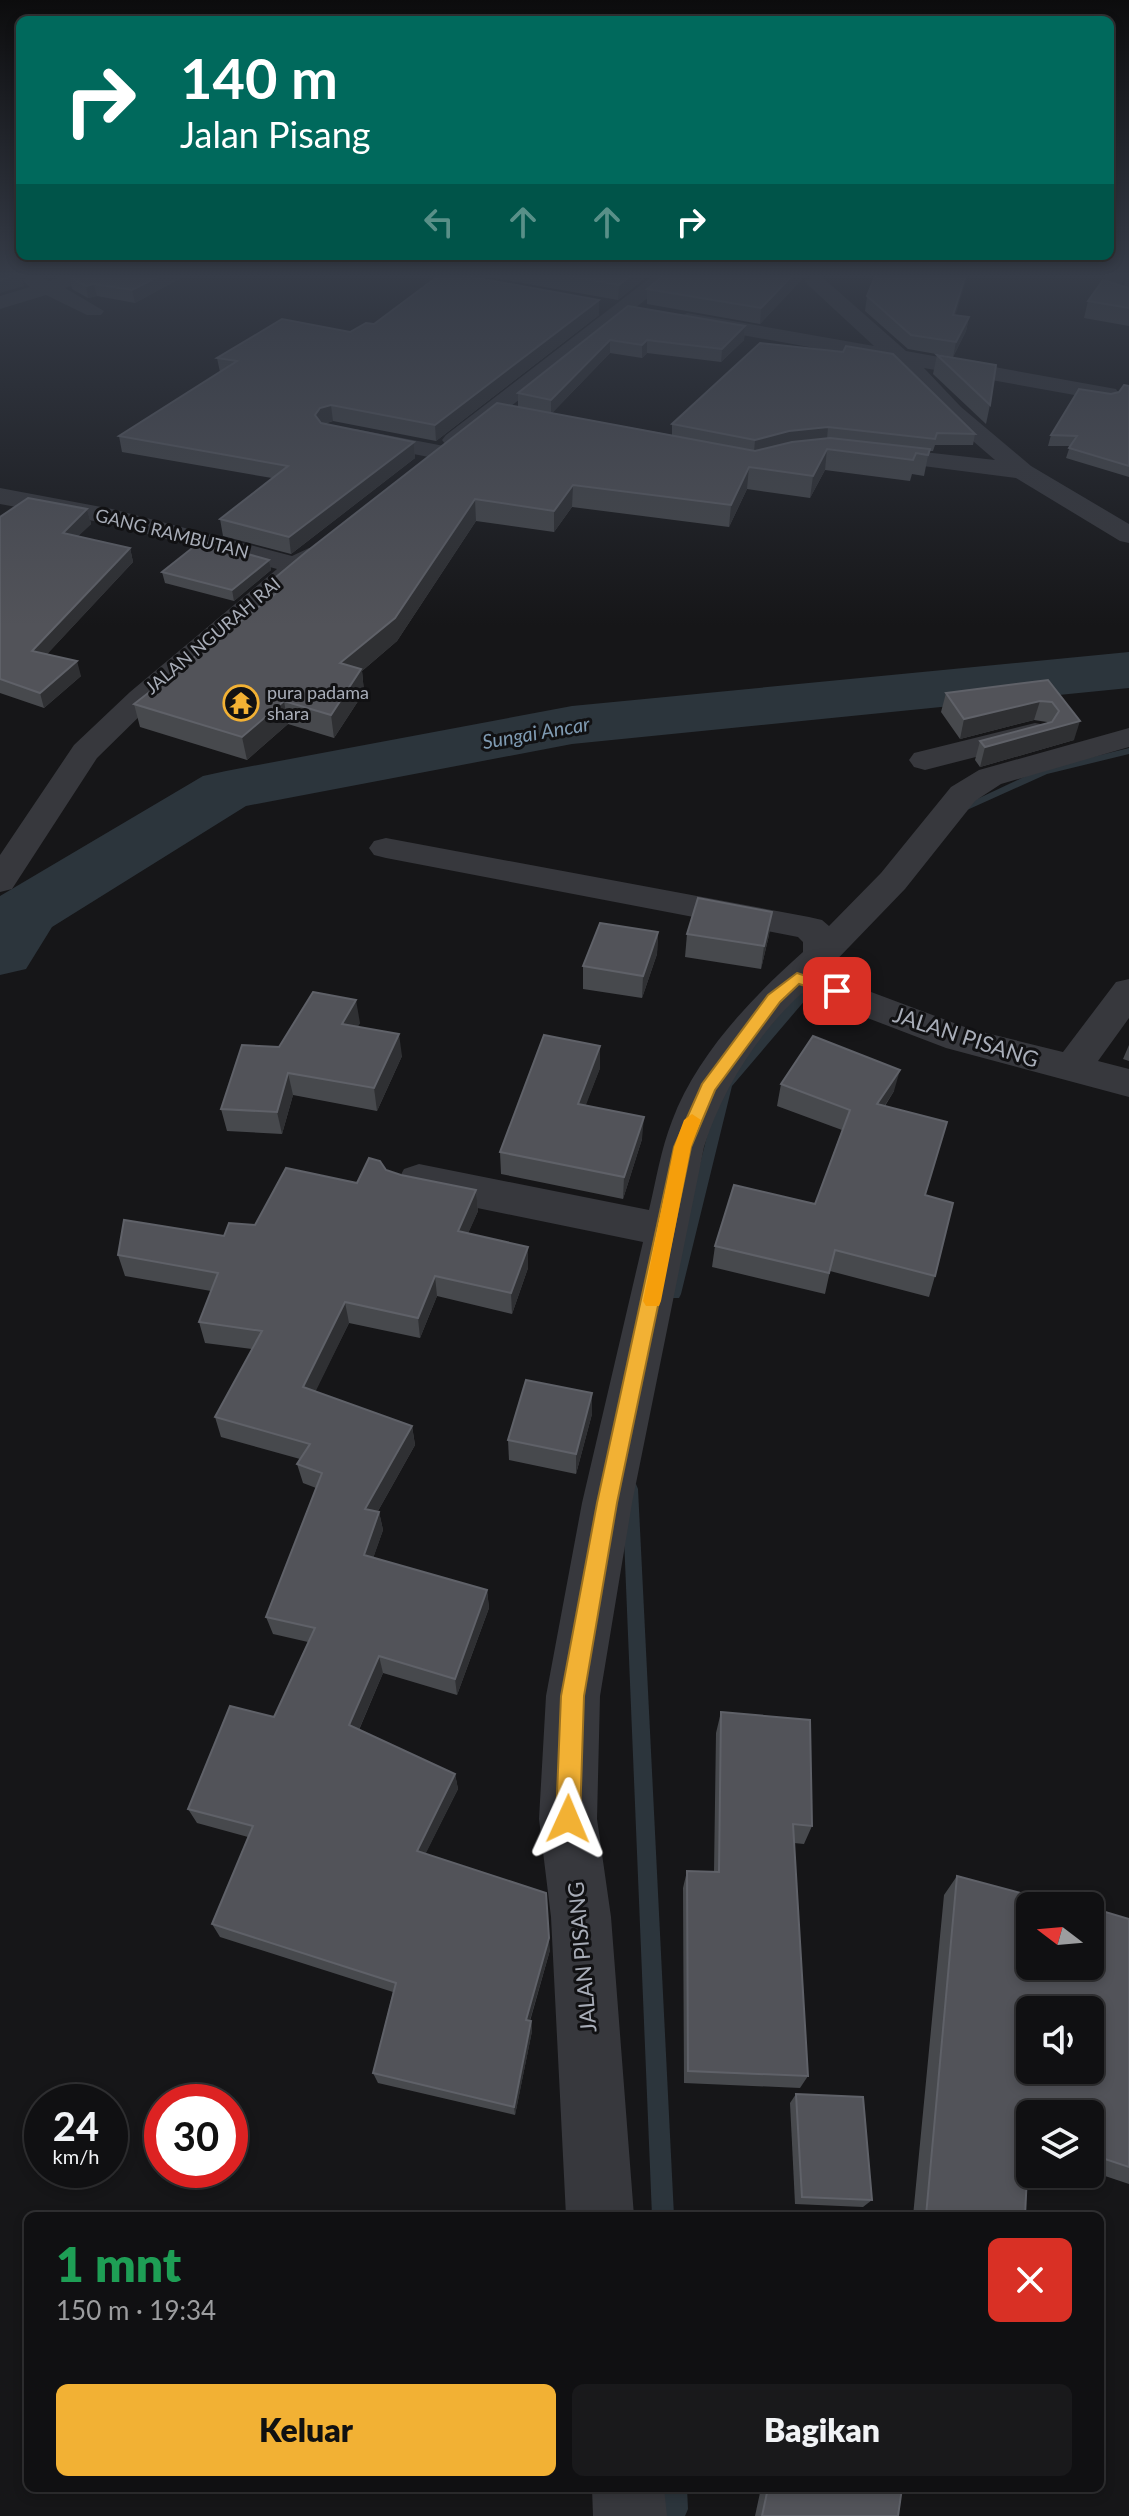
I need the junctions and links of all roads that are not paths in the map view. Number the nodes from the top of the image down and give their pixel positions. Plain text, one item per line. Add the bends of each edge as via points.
1 (518, 391) edge
2 (932, 391) edge
3 (1094, 391) edge
4 (1108, 394) edge
5 (490, 412) junction
6 (520, 417) edge
7 (332, 431) edge
8 (841, 449) edge
9 (439, 452) junction
10 (416, 471) edge
11 (1022, 471) junction
12 (0, 496) edge
13 (1129, 535) edge
14 (332, 537) edge
15 (297, 566) junction
16 (1035, 732) edge
17 (1129, 737) edge
18 (963, 794) junction
19 (386, 848) dead end
20 (0, 881) edge
21 (815, 977) junction
22 (1129, 991) edge
23 (1071, 1069) junction
24 (1129, 1083) edge
25 (405, 1177) edge
26 (667, 1230) junction
27 (600, 2212) edge

1 - 5 street
2 - 11 street
3 - 4 street
5 - 6 street
5 - 9 street
7 - 9 street
8 - 11 street
9 - 10 street
11 - 13 street
12 - 15 street, GANG RAMBUTAN via 112,517
14 - 15 street, JALAN NGURAH RAI
15 - 20 street, JALAN NGURAH RAI via 85,752
16 - 18 street via 915,748
17 - 18 street via 990,777
18 - 21 street
19 - 21 street via 809,928 821,939
21 - 23 street, JALAN PISANG via 960,1039
21 - 26 street, JALAN PISANG via 774,998 700,1102 683,1147
22 - 23 street
23 - 24 street, JALAN PISANG
25 - 26 street
26 - 27 street, JALAN PISANG via 607,1503 573,1696 568,1819 581,1917

